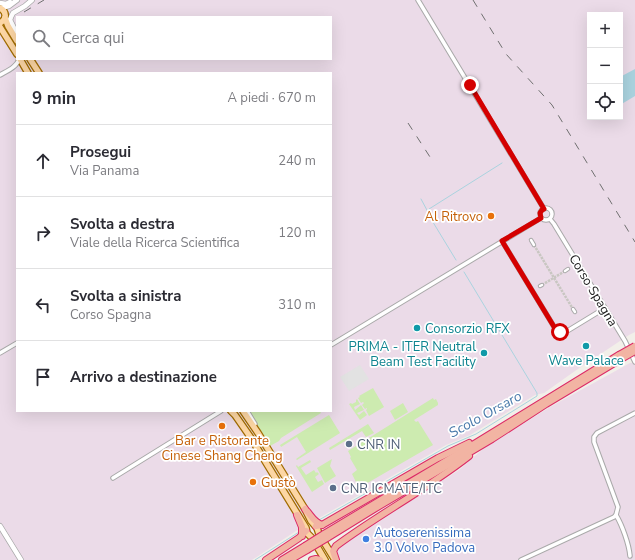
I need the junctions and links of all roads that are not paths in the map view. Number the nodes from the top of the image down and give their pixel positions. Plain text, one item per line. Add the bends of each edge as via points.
1 (13, 0) edge
2 (17, 0) edge
3 (32, 0) edge
4 (418, 0) edge
5 (0, 6) edge
6 (6, 17) junction
7 (0, 23) edge
8 (0, 27) edge
9 (0, 31) edge
10 (16, 32) edge
11 (16, 39) edge
12 (16, 53) edge
13 (16, 54) edge
14 (20, 60) edge
15 (21, 60) edge
16 (32, 60) edge
17 (16, 65) junction
18 (24, 66) junction
19 (27, 72) edge
20 (38, 72) edge
21 (0, 75) edge
22 (544, 209) junction
23 (541, 218) junction
24 (550, 219) junction
25 (531, 240) dead end
26 (502, 241) junction
27 (534, 245) tunnel mouth
28 (605, 308) junction
29 (573, 309) tunnel mouth
30 (575, 312) dead end
31 (16, 344) edge
32 (332, 344) edge
33 (635, 346) edge
34 (635, 351) edge
35 (0, 353) edge
36 (620, 357) junction
37 (635, 362) edge
38 (219, 412) edge
39 (232, 412) edge
40 (245, 412) edge
41 (248, 412) edge
42 (635, 413) edge
43 (500, 428) junction
44 (258, 433) junction
45 (492, 439) junction
46 (282, 472) junction
47 (274, 476) junction
48 (112, 478) dead end
49 (305, 509) joint
50 (297, 515) junction
51 (616, 515) junction
52 (317, 525) junction
53 (0, 526) edge
54 (307, 533) junction
55 (323, 536) junction
56 (306, 548) junction
57 (630, 556) dead end
58 (21, 560) edge
59 (266, 560) edge
60 (282, 560) edge
61 (290, 560) edge
62 (312, 560) edge
63 (320, 560) edge
64 (325, 560) edge
65 (336, 560) edge
66 (521, 560) edge

1 - 5 street
2 - 5 street via 9,6
3 - 6 street
3 - 10 street via 11,17
4 - 22 street, Corso Spagna
5 - 6 main road
6 - 7 main road
6 - 11 main road
8 - 12 main road
9 - 13 street
14 - 17 street
15 - 18 main road
16 - 20 main road
17 - 18 street
17 - 21 street
18 - 19 main road
22 - 23 street via 540,213
22 - 24 street, Corso Spagna via 551,211
23 - 24 street
23 - 26 street
24 - 28 street, Corso Spagna
25 - 27 street
26 - 28 street via 556,330 564,333
26 - 32 street
28 - 37 street, Corso Spagna
29 - 30 street
31 - 35 street
33 - 36 highway, bridge
34 - 36 highway, bridge
36 - 43 highway
36 - 45 highway
38 - 48 street
39 - 47 main road
40 - 44 main road
41 - 44 street
42 - 51 street via 594,437 618,507
43 - 52 highway via 438,458
43 - 55 highway
44 - 46 main road
45 - 55 highway
45 - 65 highway via 452,469 336,546 333,551
46 - 47 street
46 - 49 main road
47 - 50 main road
49 - 52 highway
50 - 54 main road
50 - 54 highway
51 - 57 street
51 - 66 street
52 - 54 main road via 308,525
52 - 55 main road
53 - 58 street
54 - 59 highway
54 - 64 main road
55 - 56 highway, bridge
55 - 65 main road
56 - 60 highway
56 - 61 highway
62 - 63 highway

